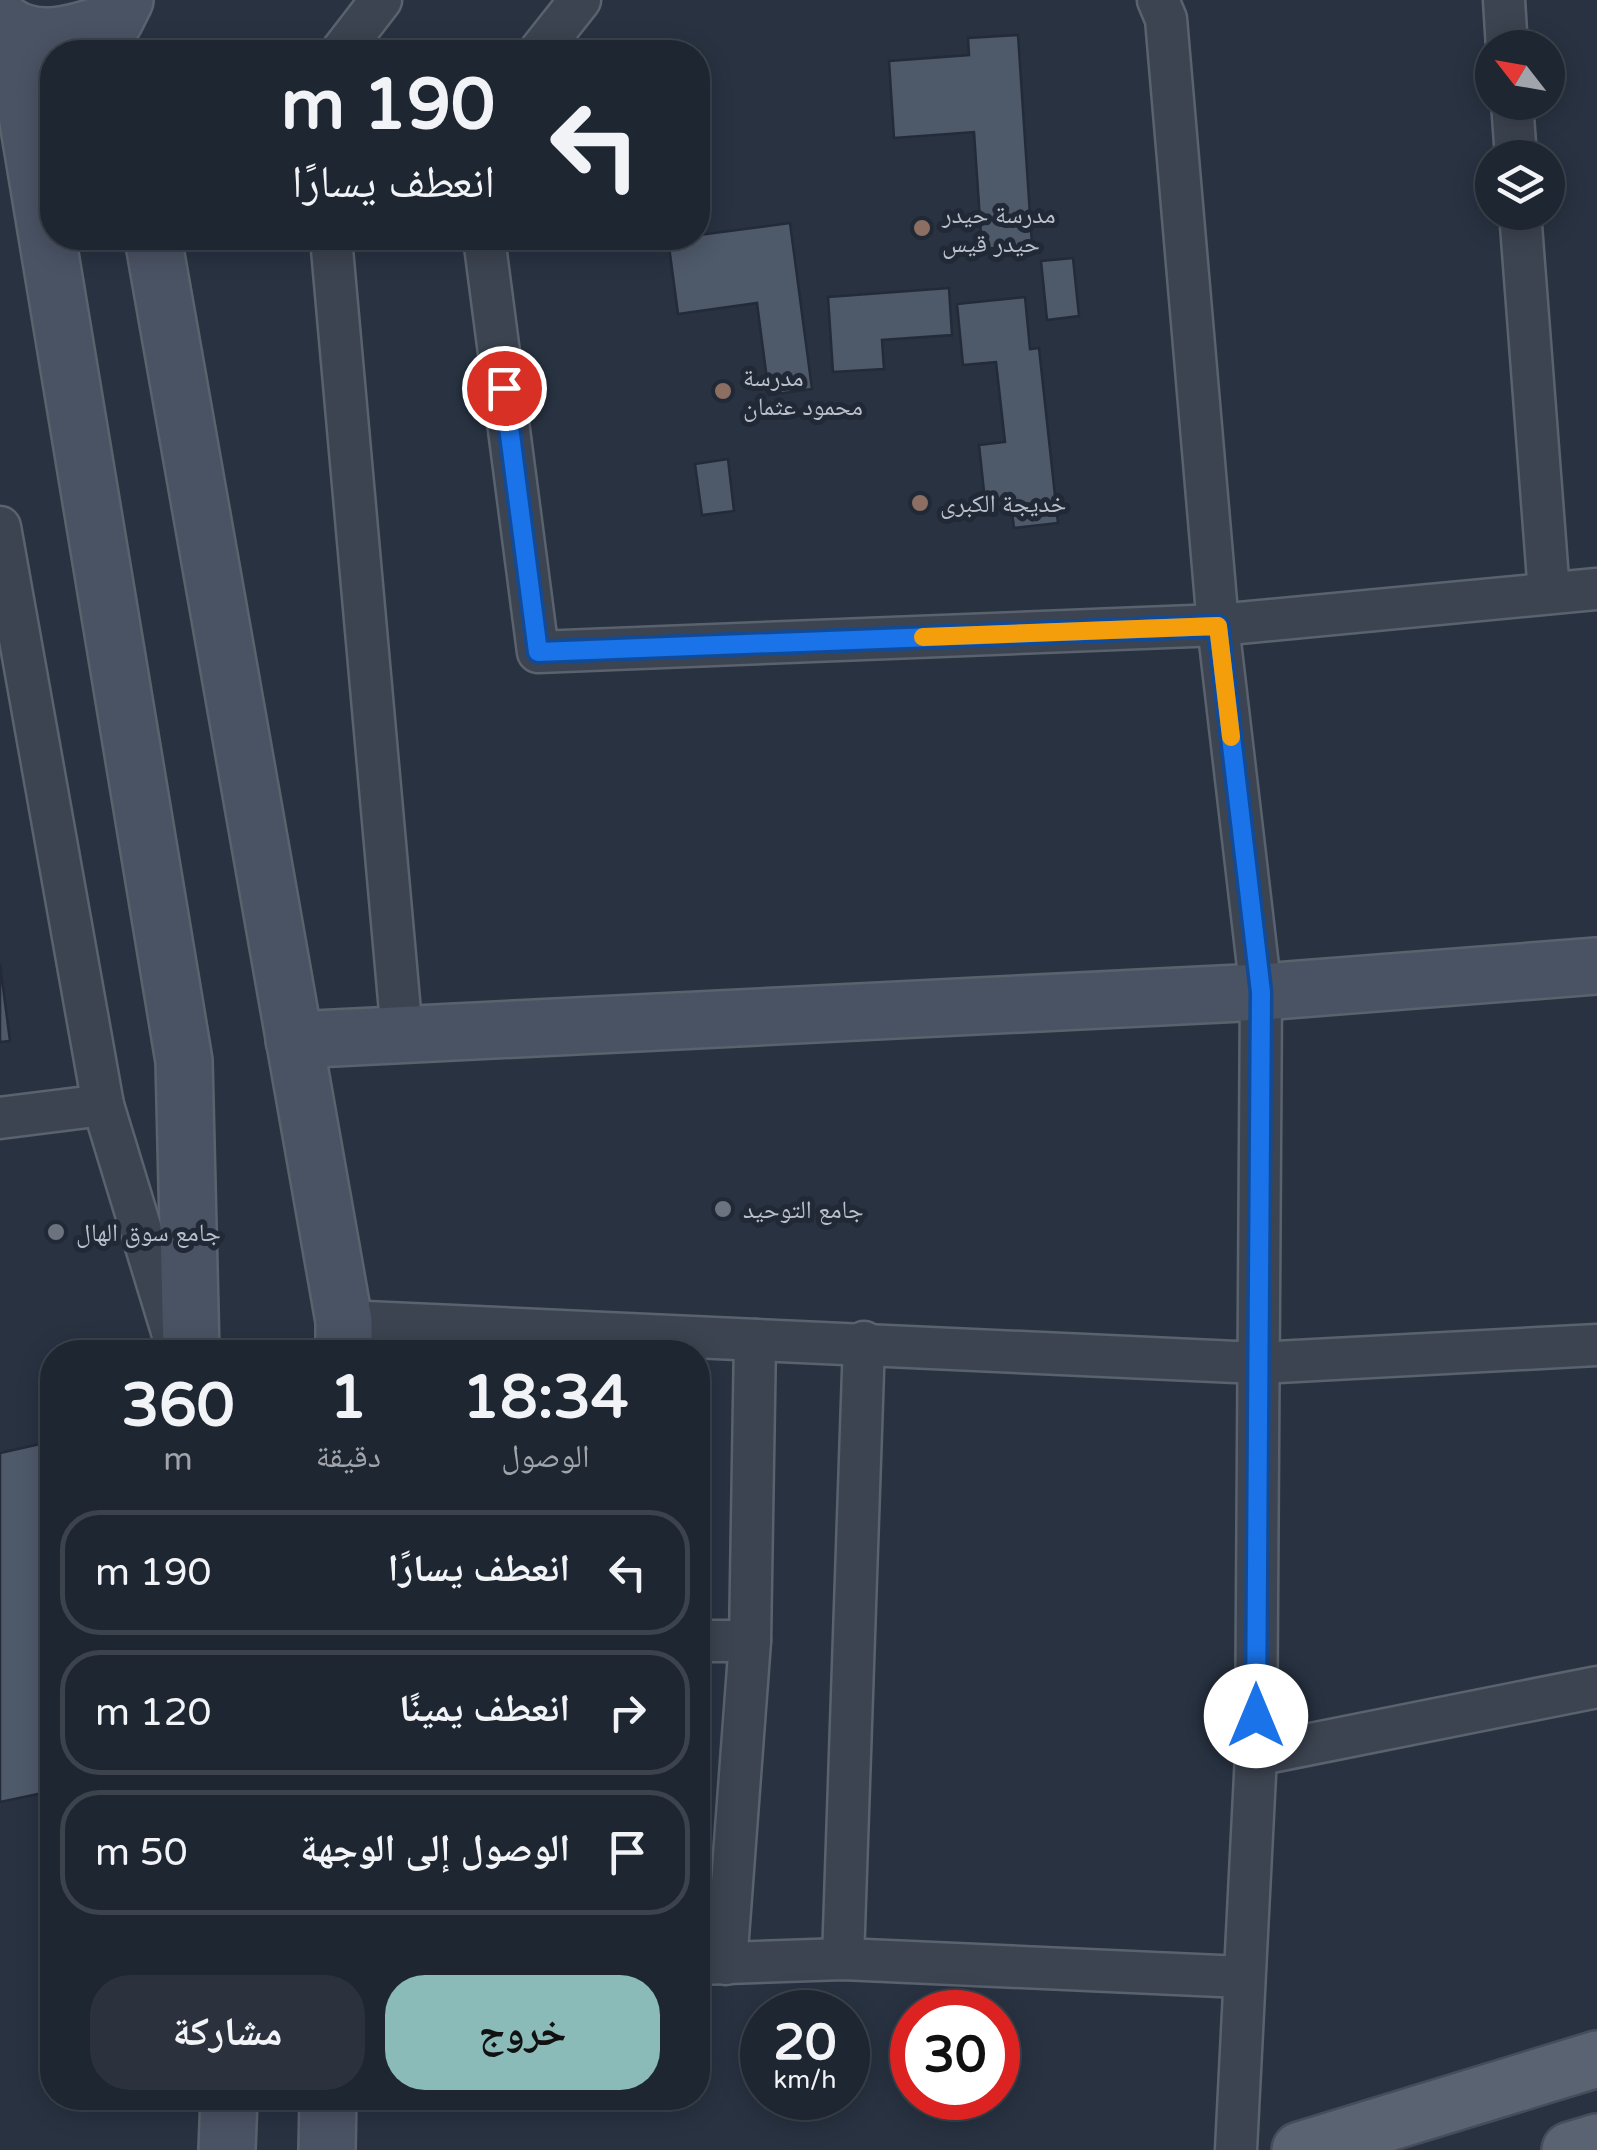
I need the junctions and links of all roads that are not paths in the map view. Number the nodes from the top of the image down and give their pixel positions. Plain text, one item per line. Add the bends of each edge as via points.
1 (381, 0) edge
2 (580, 0) edge
3 (1158, 0) edge
4 (1504, 0) edge
5 (120, 24) edge
6 (1506, 30) edge
7 (4, 33) edge
8 (350, 40) edge
9 (548, 40) edge
10 (1521, 230) edge
11 (40, 239) edge
12 (42, 250) edge
13 (155, 250) edge
14 (333, 250) edge
15 (486, 250) edge
16 (0, 528) edge
17 (1597, 589) edge
18 (1548, 592) junction
19 (1218, 626) junction
20 (15, 697) edge
21 (1597, 966) edge
22 (1261, 992) junction
23 (402, 1034) junction
24 (294, 1040) junction
25 (103, 1105) junction
26 (0, 1118) edge
27 (344, 1337) edge
28 (175, 1340) edge
29 (191, 1340) edge
30 (754, 1340) junction
31 (864, 1342) junction
32 (1597, 1345) edge
33 (1258, 1363) junction
34 (750, 1641) junction
35 (710, 1642) edge
36 (1597, 1687) edge
37 (1256, 1755) junction
38 (843, 1959) junction
39 (712, 1964) edge
40 (1242, 1977) junction
41 (1597, 2059) edge
42 (229, 2110) edge
43 (328, 2110) edge
44 (1597, 2142) edge
45 (227, 2150) edge
46 (327, 2150) edge
47 (1236, 2150) edge
48 (1300, 2150) edge
49 (1570, 2150) edge

1 - 8 street
2 - 9 street
3 - 19 street via 1166,20
4 - 6 street
5 - 7 main road via 66,37
7 - 11 main road
10 - 18 street
12 - 29 main road via 184,1061
13 - 24 main road
14 - 23 street
15 - 19 street via 538,652
16 - 20 street
17 - 18 street
18 - 19 street
19 - 22 street
20 - 25 street
21 - 22 main road
22 - 23 main road
22 - 33 street
23 - 24 main road
24 - 27 main road
25 - 26 street
25 - 28 street
27 - 30 street
30 - 31 street
30 - 34 street
31 - 33 street
31 - 38 street
32 - 33 street
33 - 37 street
34 - 35 street
34 - 39 street
36 - 37 street
37 - 40 street
38 - 39 street
38 - 40 street
40 - 47 street
41 - 48 main road
42 - 45 main road
43 - 46 main road
44 - 49 main road

